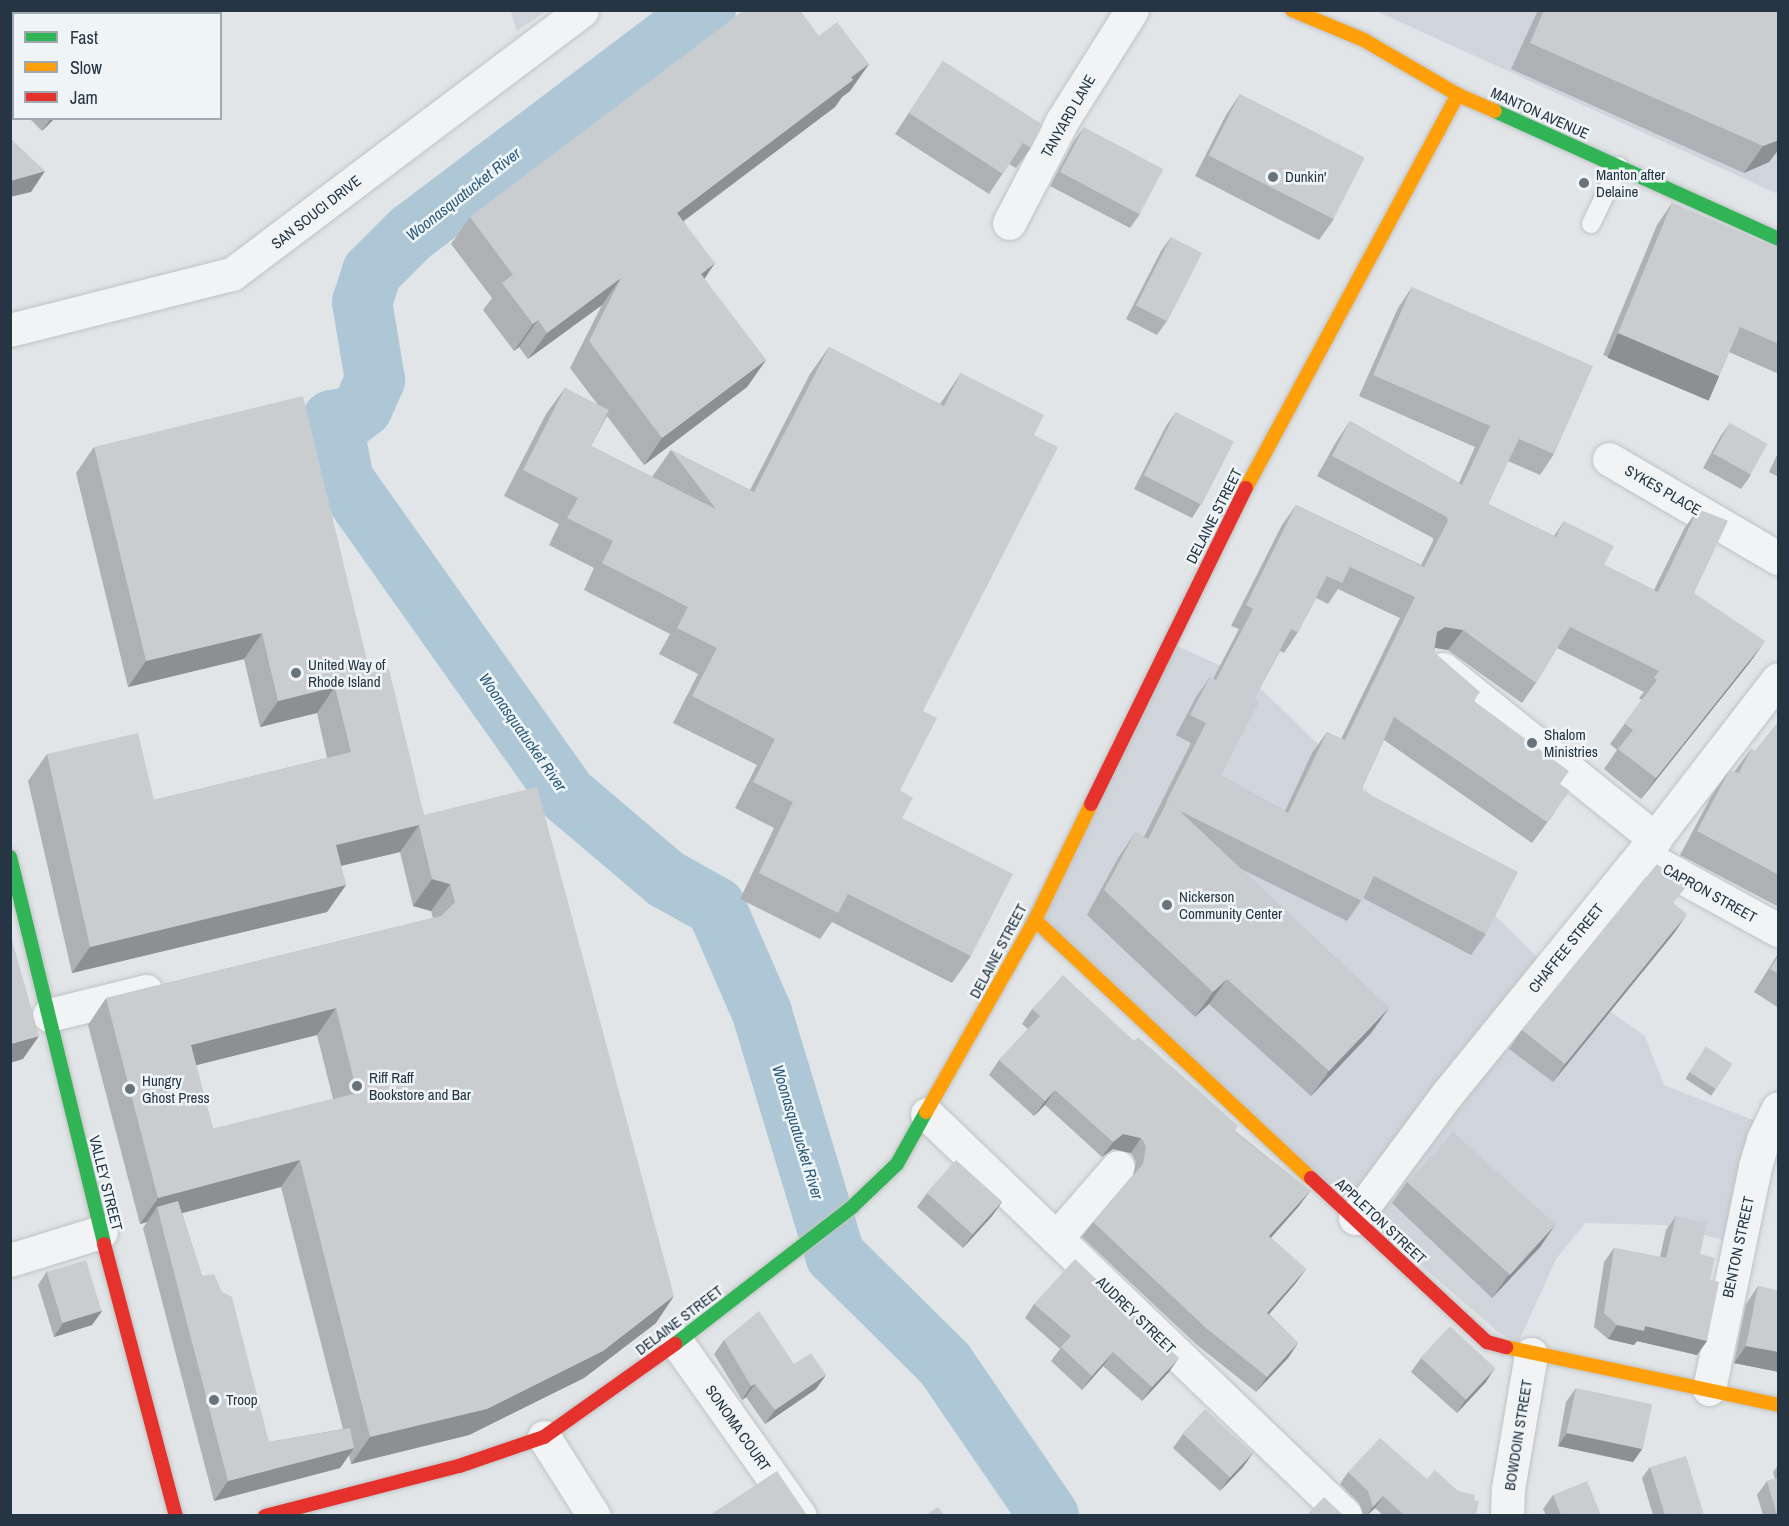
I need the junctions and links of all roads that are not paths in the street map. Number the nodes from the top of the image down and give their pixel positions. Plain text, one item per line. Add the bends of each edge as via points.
1 (582, 10) edge
2 (1132, 10) edge
3 (1292, 10) edge
4 (1458, 95) junction
5 (1619, 166) junction
6 (1009, 223) dead end
7 (1591, 224) dead end
8 (1779, 239) edge
9 (10, 330) edge
10 (1610, 459) dead end
11 (1779, 558) edge
12 (1437, 664) edge
13 (1779, 679) edge
14 (1648, 847) junction
15 (10, 857) edge
16 (1035, 920) junction
17 (1779, 930) edge
18 (176, 984) edge
19 (49, 1015) junction
20 (1779, 1108) edge
21 (927, 1114) junction
22 (1771, 1141) edge
23 (1118, 1167) dead end
24 (1355, 1218) junction
25 (101, 1232) junction
26 (1056, 1238) junction
27 (10, 1260) edge
28 (676, 1341) junction
29 (1531, 1354) junction
30 (1708, 1389) junction
31 (1779, 1405) edge
32 (544, 1437) junction
33 (176, 1515) edge
34 (265, 1515) edge
35 (594, 1515) edge
36 (800, 1515) edge
37 (1346, 1515) edge
38 (1507, 1515) edge

1 - 9 street, SAN SOUCI DRIVE via 232,274
2 - 6 street, TANYARD LANE via 1062,122
3 - 4 street, MANTON AVENUE via 1364,40
4 - 5 street, MANTON AVENUE
4 - 16 street, DELAINE STREET via 1236,507
5 - 7 lane
5 - 8 street, MANTON AVENUE
10 - 11 street, SYKES PLACE
12 - 14 street, CAPRON STREET
13 - 14 street, CHAFFEE STREET
14 - 17 street, CAPRON STREET
14 - 24 street, CHAFFEE STREET via 1448,1093
15 - 19 street, VALLEY STREET
16 - 21 street, DELAINE STREET
16 - 24 street, APPLETON STREET
18 - 19 street
19 - 25 street, VALLEY STREET
20 - 22 street, BENTON STREET
21 - 26 street, AUDREY STREET
21 - 28 street, DELAINE STREET via 897,1164 879,1183
22 - 30 street, BENTON STREET
23 - 26 street
24 - 29 street, APPLETON STREET via 1487,1342
25 - 27 street
25 - 33 street, VALLEY STREET
26 - 37 street, AUDREY STREET
28 - 32 street, DELAINE STREET via 581,1414
28 - 36 street, SONOMA COURT
29 - 30 street, APPLETON STREET
29 - 38 street, BOWDOIN STREET
30 - 31 street, APPLETON STREET
32 - 34 street, DELAINE STREET via 459,1466
32 - 35 street

